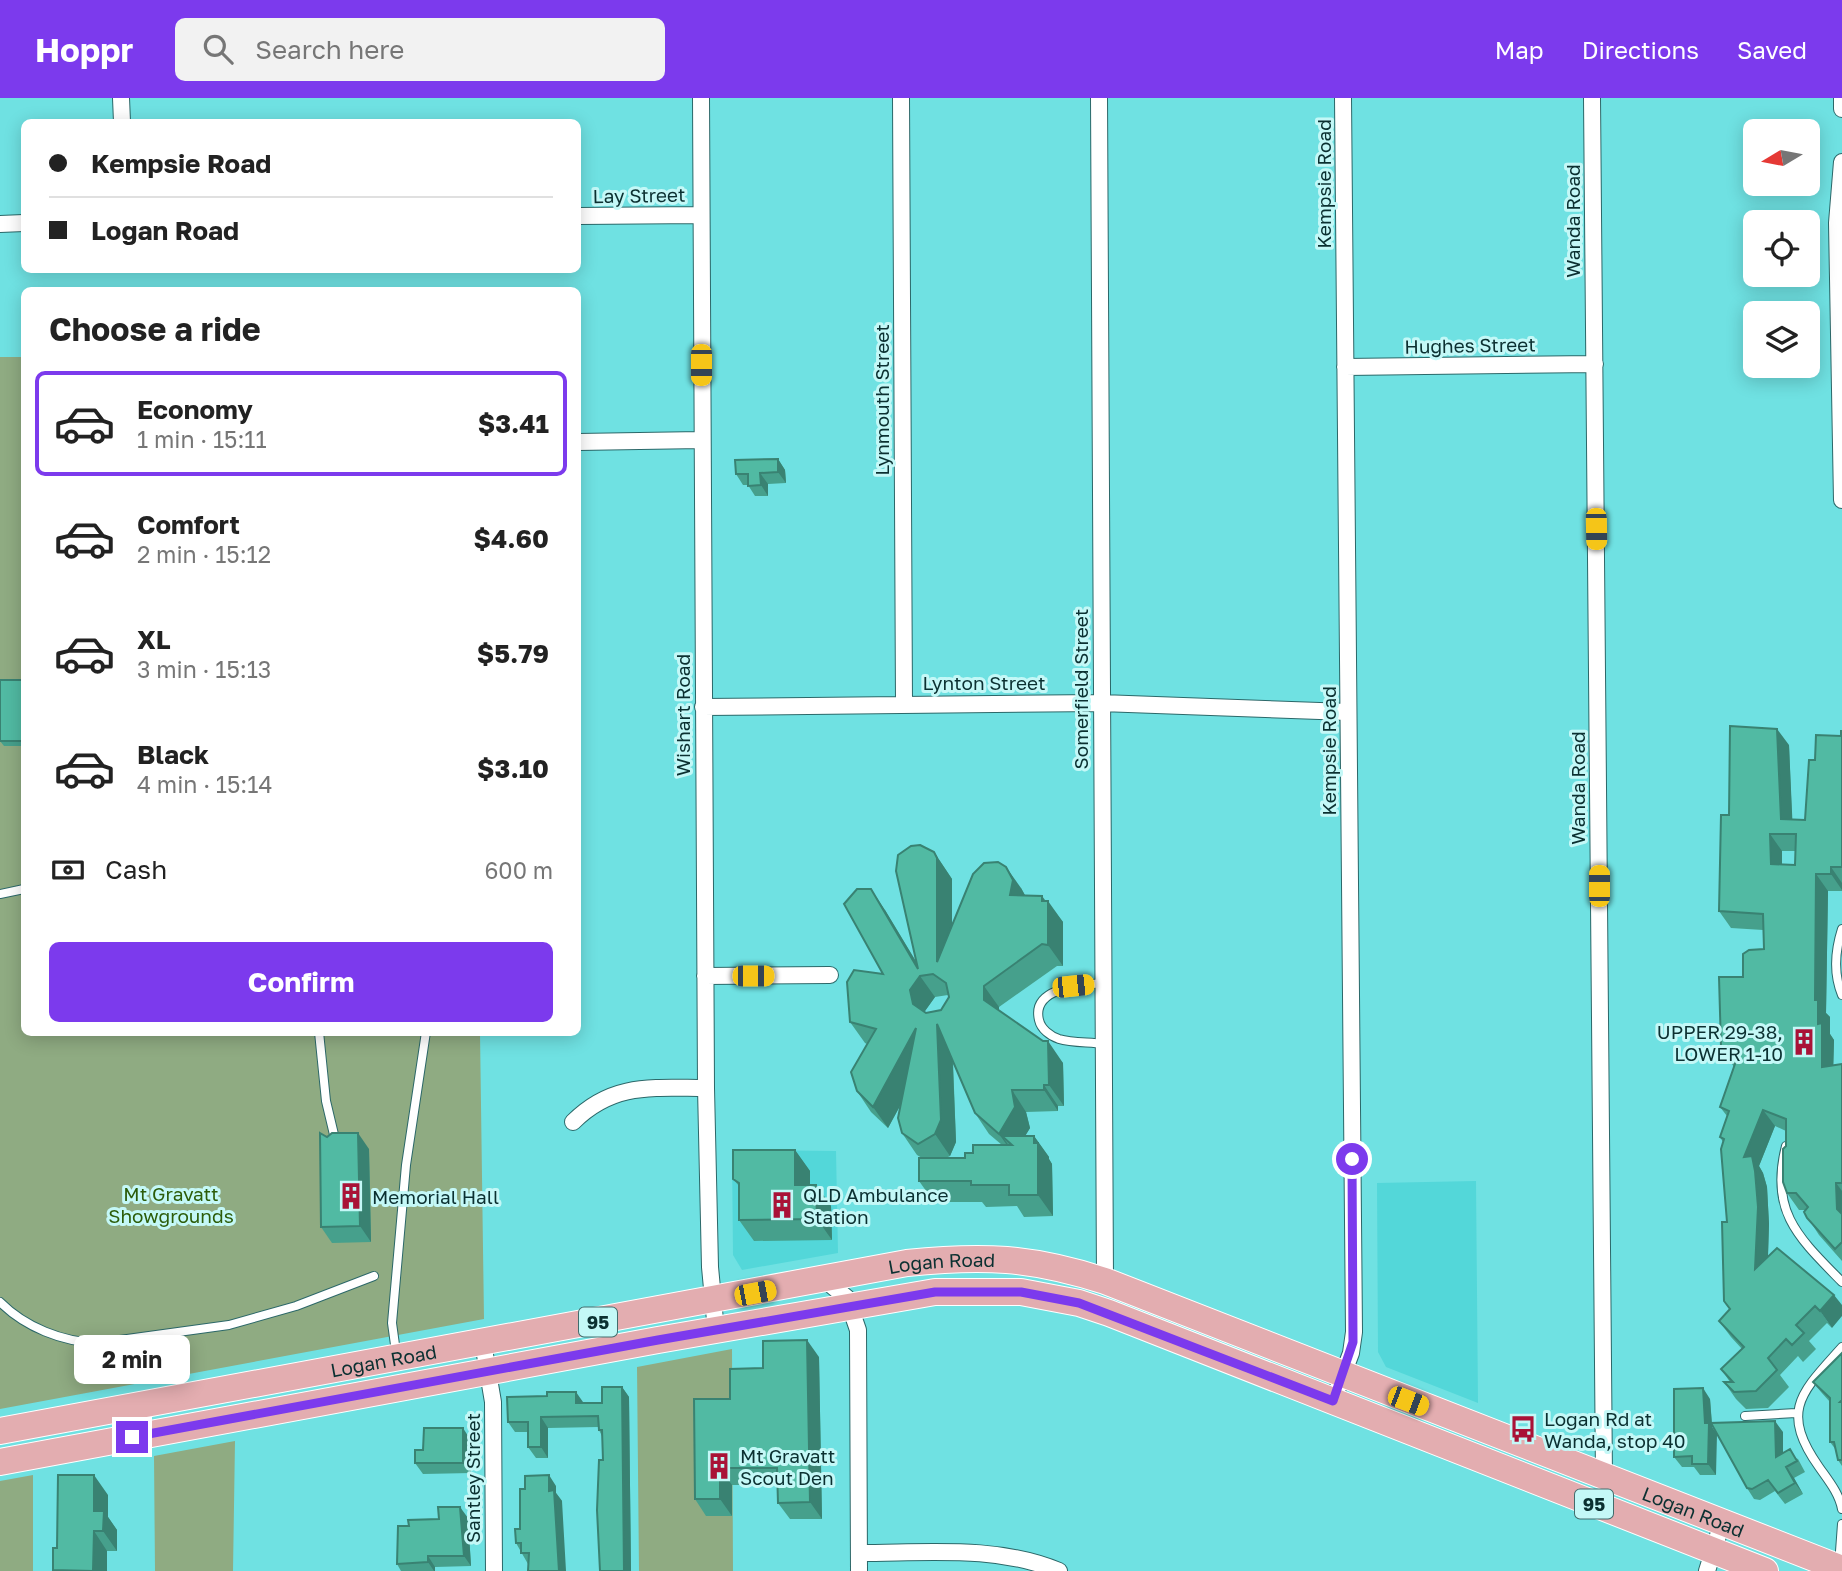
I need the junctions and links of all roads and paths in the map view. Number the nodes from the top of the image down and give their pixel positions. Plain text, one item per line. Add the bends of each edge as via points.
1 (121, 98) edge
2 (701, 98) edge
3 (901, 98) edge
4 (1099, 98) edge
5 (1343, 98) edge
6 (1592, 98) edge
7 (1842, 98) edge
8 (1842, 109) edge
9 (122, 119) edge
10 (1842, 162) edge
11 (701, 215) junction
12 (581, 216) edge
13 (21, 223) edge
14 (0, 224) edge
15 (1595, 364) junction
16 (1345, 367) junction
17 (701, 440) junction
18 (581, 442) edge
19 (1842, 500) edge
20 (904, 703) junction
21 (1101, 703) junction
22 (703, 707) junction
23 (1348, 712) junction
24 (21, 890) edge
25 (0, 894) edge
26 (1842, 929) edge
27 (831, 975) dead end
28 (705, 976) junction
29 (1102, 983) junction
30 (1842, 995) edge
31 (319, 1036) edge
32 (425, 1036) edge
33 (1103, 1044) junction
34 (706, 1088) junction
35 (573, 1122) dead end
36 (1786, 1146) edge
37 (337, 1147) edge
38 (374, 1276) dead end
39 (825, 1279) junction
40 (1105, 1280) junction
41 (1842, 1282) edge
42 (713, 1300) junction
43 (0, 1302) edge
44 (852, 1308) junction
45 (716, 1331) junction
46 (484, 1343) junction
47 (1842, 1347) edge
48 (397, 1359) junction
49 (489, 1371) junction
50 (1343, 1374) junction
51 (1333, 1401) junction
52 (1796, 1413) junction
53 (1745, 1416) dead end
54 (0, 1431) edge
55 (0, 1462) edge
56 (1604, 1478) junction
57 (1842, 1509) edge
58 (1722, 1523) junction
59 (1842, 1524) edge
60 (859, 1553) junction
61 (1710, 1561) edge
62 (1840, 1568) edge
63 (494, 1571) edge
64 (859, 1571) edge
65 (1059, 1571) edge
66 (1765, 1571) edge

1 - 9 street
2 - 11 street, Wishart Road
3 - 20 street, Lynmouth Street
4 - 21 street, Somerfield Street
5 - 16 street, Kempsie Road
6 - 15 street, Wanda Road
7 - 8 street
10 - 19 street via 1837,223
11 - 12 street, Lay Street
11 - 17 street, Wishart Road
13 - 14 street
15 - 16 street, Hughes Street
15 - 56 street, Wanda Road
16 - 23 street, Kempsie Road
17 - 18 street
17 - 22 street, Wishart Road
20 - 21 street, Lynton Street
20 - 22 street, Lynton Street
21 - 23 street, Lynton Street
21 - 29 street, Somerfield Street
22 - 28 street, Wishart Road
23 - 50 street, Kempsie Road via 1354,1332
24 - 25 lane
26 - 30 lane via 1836,982
27 - 28 street
28 - 34 street, Wishart Road
29 - 33 street, Somerfield Street
29 - 33 lane via 1073,986 1043,999 1039,1021 1059,1039
31 - 37 lane via 327,1108
32 - 48 lane via 405,1165 393,1323
33 - 40 street, Somerfield Street
34 - 35 street via 631,1088 589,1106
34 - 42 street, Wishart Road
36 - 41 lane via 1780,1167 1783,1206 1803,1242
38 - 43 lane via 229,1325 98,1343 77,1343 47,1333
39 - 40 main road, Logan Road / 95 via 907,1263 997,1257
39 - 42 main road, Logan Road / 95
39 - 44 street via 841,1291
40 - 50 main road, Logan Road / 95
42 - 45 street, Wishart Road
42 - 46 main road, Logan Road / 95
44 - 45 main road, Logan Road / 95
44 - 51 main road, Logan Road / 95 via 970,1290 1053,1297 1108,1313
44 - 60 street via 858,1330
45 - 49 main road, Logan Road / 95
46 - 48 main road, Logan Road / 95
46 - 49 street, Santley Street
47 - 52 lane via 1805,1390
48 - 54 main road, Logan Road / 95
49 - 55 main road, Logan Road / 95
49 - 63 street, Santley Street
50 - 51 street, Kempsie Road
50 - 56 main road, Logan Road / 95
51 - 61 main road, Logan Road / 95
52 - 53 lane
52 - 57 lane via 1802,1442 1836,1492
56 - 58 main road, Logan Road / 95
58 - 61 street
58 - 62 main road, Logan Road / 95
59 - 62 lane
60 - 64 street
60 - 65 street via 980,1553 1033,1560
61 - 66 main road, Logan Road / 95

